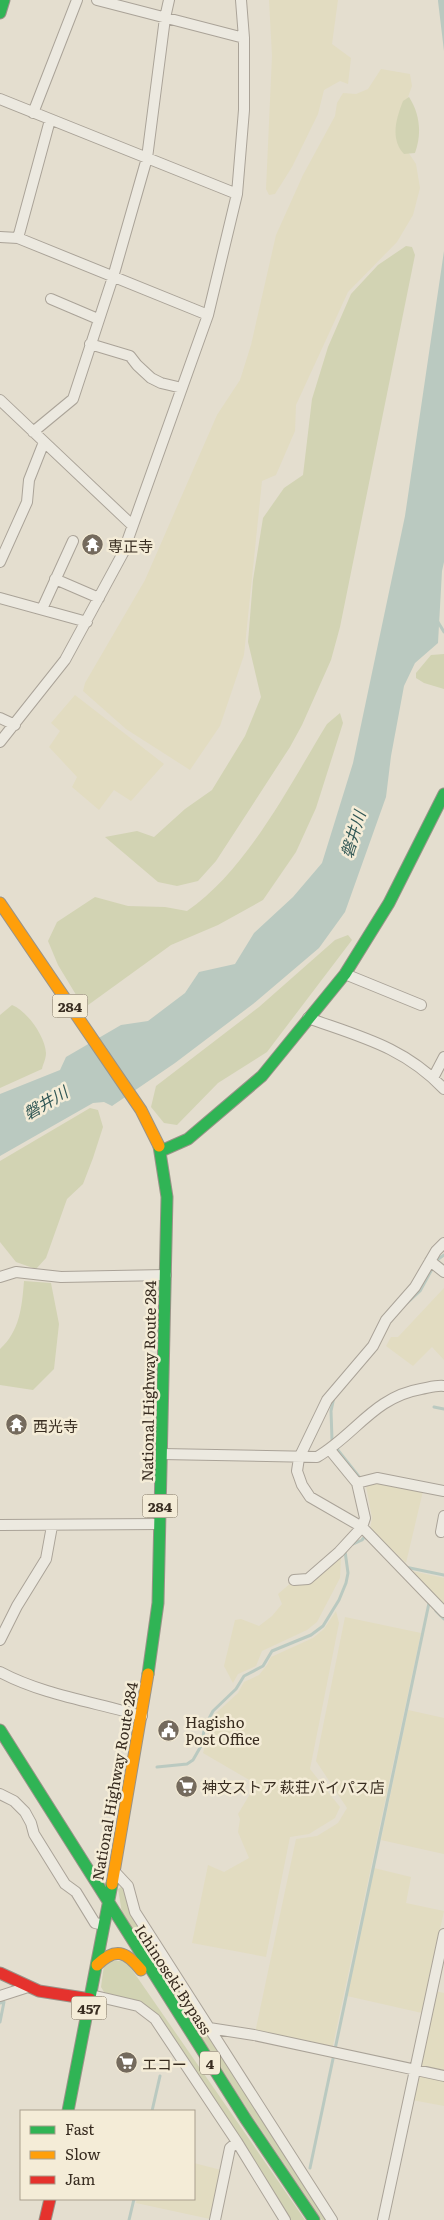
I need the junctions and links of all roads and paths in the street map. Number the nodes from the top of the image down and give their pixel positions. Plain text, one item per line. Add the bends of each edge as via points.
1 (4, 0) edge
2 (77, 0) edge
3 (97, 0) edge
4 (169, 0) edge
5 (241, 0) edge
6 (0, 13) edge
7 (164, 18) junction
8 (244, 38) junction
9 (0, 100) edge
10 (33, 113) junction
11 (50, 120) junction
12 (147, 158) junction
13 (237, 194) junction
14 (0, 237) edge
15 (18, 238) junction
16 (113, 277) junction
17 (51, 299) dead end
18 (208, 315) junction
19 (98, 319) junction
20 (90, 344) junction
21 (182, 388) junction
22 (0, 400) edge
23 (33, 432) junction
24 (44, 442) junction
25 (132, 525) junction
26 (72, 541) dead end
27 (0, 562) edge
28 (55, 579) junction
29 (0, 598) edge
30 (99, 598) junction
31 (42, 609) junction
32 (87, 622) junction
33 (0, 718) edge
34 (15, 725) junction
35 (0, 742) edge
36 (444, 794) edge
37 (0, 903) edge
38 (345, 974) junction
39 (421, 1005) dead end
40 (308, 1018) junction
41 (444, 1057) edge
42 (433, 1078) junction
43 (444, 1089) edge
44 (161, 1151) junction
45 (444, 1243) edge
46 (430, 1261) junction
47 (444, 1272) edge
48 (166, 1275) junction
49 (0, 1277) edge
50 (444, 1386) edge
51 (330, 1450) junction
52 (162, 1454) junction
53 (299, 1458) junction
54 (357, 1483) junction
55 (444, 1491) edge
56 (444, 1516) edge
57 (160, 1524) junction
58 (0, 1525) edge
59 (52, 1526) junction
60 (362, 1527) junction
61 (441, 1532) dead end
62 (294, 1580) dead end
63 (444, 1612) edge
64 (0, 1640) edge
65 (0, 1672) edge
66 (142, 1716) junction
67 (0, 1730) edge
68 (0, 1743) edge
69 (0, 1794) edge
70 (114, 1871) junction
71 (108, 1904) junction
72 (104, 1925) junction
73 (444, 1934) edge
74 (97, 1965) junction
75 (0, 1973) edge
76 (28, 1987) junction
77 (0, 1996) edge
78 (91, 1997) junction
79 (209, 2028) junction
80 (415, 2070) junction
81 (444, 2076) edge
82 (68, 2110) edge
83 (245, 2118) junction
84 (236, 2142) junction
85 (50, 2200) edge
86 (45, 2220) edge
87 (215, 2220) edge
88 (285, 2220) edge
89 (314, 2220) edge
90 (332, 2220) edge
91 (383, 2220) edge

1 - 6 main road
2 - 10 street
3 - 7 street
4 - 7 street
5 - 8 street
7 - 8 street
7 - 12 street
8 - 13 street via 244,110
9 - 10 street
10 - 11 street
11 - 12 street
11 - 15 street
12 - 13 street
12 - 16 street
13 - 18 street
14 - 15 street
15 - 16 street
16 - 18 street
16 - 19 street
17 - 19 street
18 - 21 street
19 - 20 street
20 - 21 street via 130,356 136,366 151,378
20 - 23 street via 72,399
21 - 25 street
22 - 23 street
23 - 24 street
24 - 25 street
24 - 27 street via 29,480 27,502
25 - 30 street via 123,553
26 - 28 street
28 - 30 street
28 - 31 street
29 - 31 street
30 - 32 street
31 - 32 street
32 - 34 street via 65,660
33 - 34 street
34 - 35 street
36 - 38 main road via 388,903
37 - 44 main road, National Highway Route 284 / 284 via 140,1110
38 - 39 street
38 - 40 main road
40 - 42 street via 393,1049
40 - 44 main road via 262,1076 188,1139
41 - 42 street
42 - 43 street
44 - 48 main road, National Highway Route 284 / 284 via 167,1197
45 - 46 street
46 - 47 street
46 - 53 street via 415,1287 386,1320 373,1346 327,1400
48 - 49 street via 61,1277 16,1272
48 - 52 main road, National Highway Route 284 / 284
50 - 51 street via 415,1390 374,1408
51 - 53 street via 317,1457
51 - 54 street
52 - 53 street
52 - 57 main road, National Highway Route 284 / 284
53 - 60 street via 297,1471 310,1497
54 - 55 street via 378,1478
54 - 60 street via 365,1518
56 - 61 street
57 - 59 street
57 - 66 main road, National Highway Route 284 / 284 via 158,1602
58 - 59 street
59 - 64 street via 46,1559
60 - 62 street via 308,1580
60 - 63 street
65 - 66 street via 48,1690
66 - 70 main road, National Highway Route 284 / 284
67 - 71 main road, Ichinoseki Bypass / 4 via 93,1875
68 - 71 main road, Ichinoseki Bypass / 4 via 87,1880
69 - 72 street via 25,1812 34,1834 64,1884 76,1892 95,1923
70 - 71 main road, National Highway Route 284 / 284
70 - 79 street via 128,1886 135,1912
71 - 72 main road, 457
71 - 83 main road, Ichinoseki Bypass / 4
72 - 74 main road, 457
73 - 80 street
74 - 78 main road, 457
74 - 83 main road via 106,1956 117,1952 135,1961 216,2082
75 - 76 main road
76 - 77 street
76 - 78 main road
78 - 82 main road, 457
78 - 84 street via 138,2006 155,2019
79 - 80 street
79 - 90 street
80 - 81 street
80 - 91 street
83 - 89 main road, Ichinoseki Bypass / 4
84 - 87 street via 230,2148
84 - 88 street
85 - 86 main road

